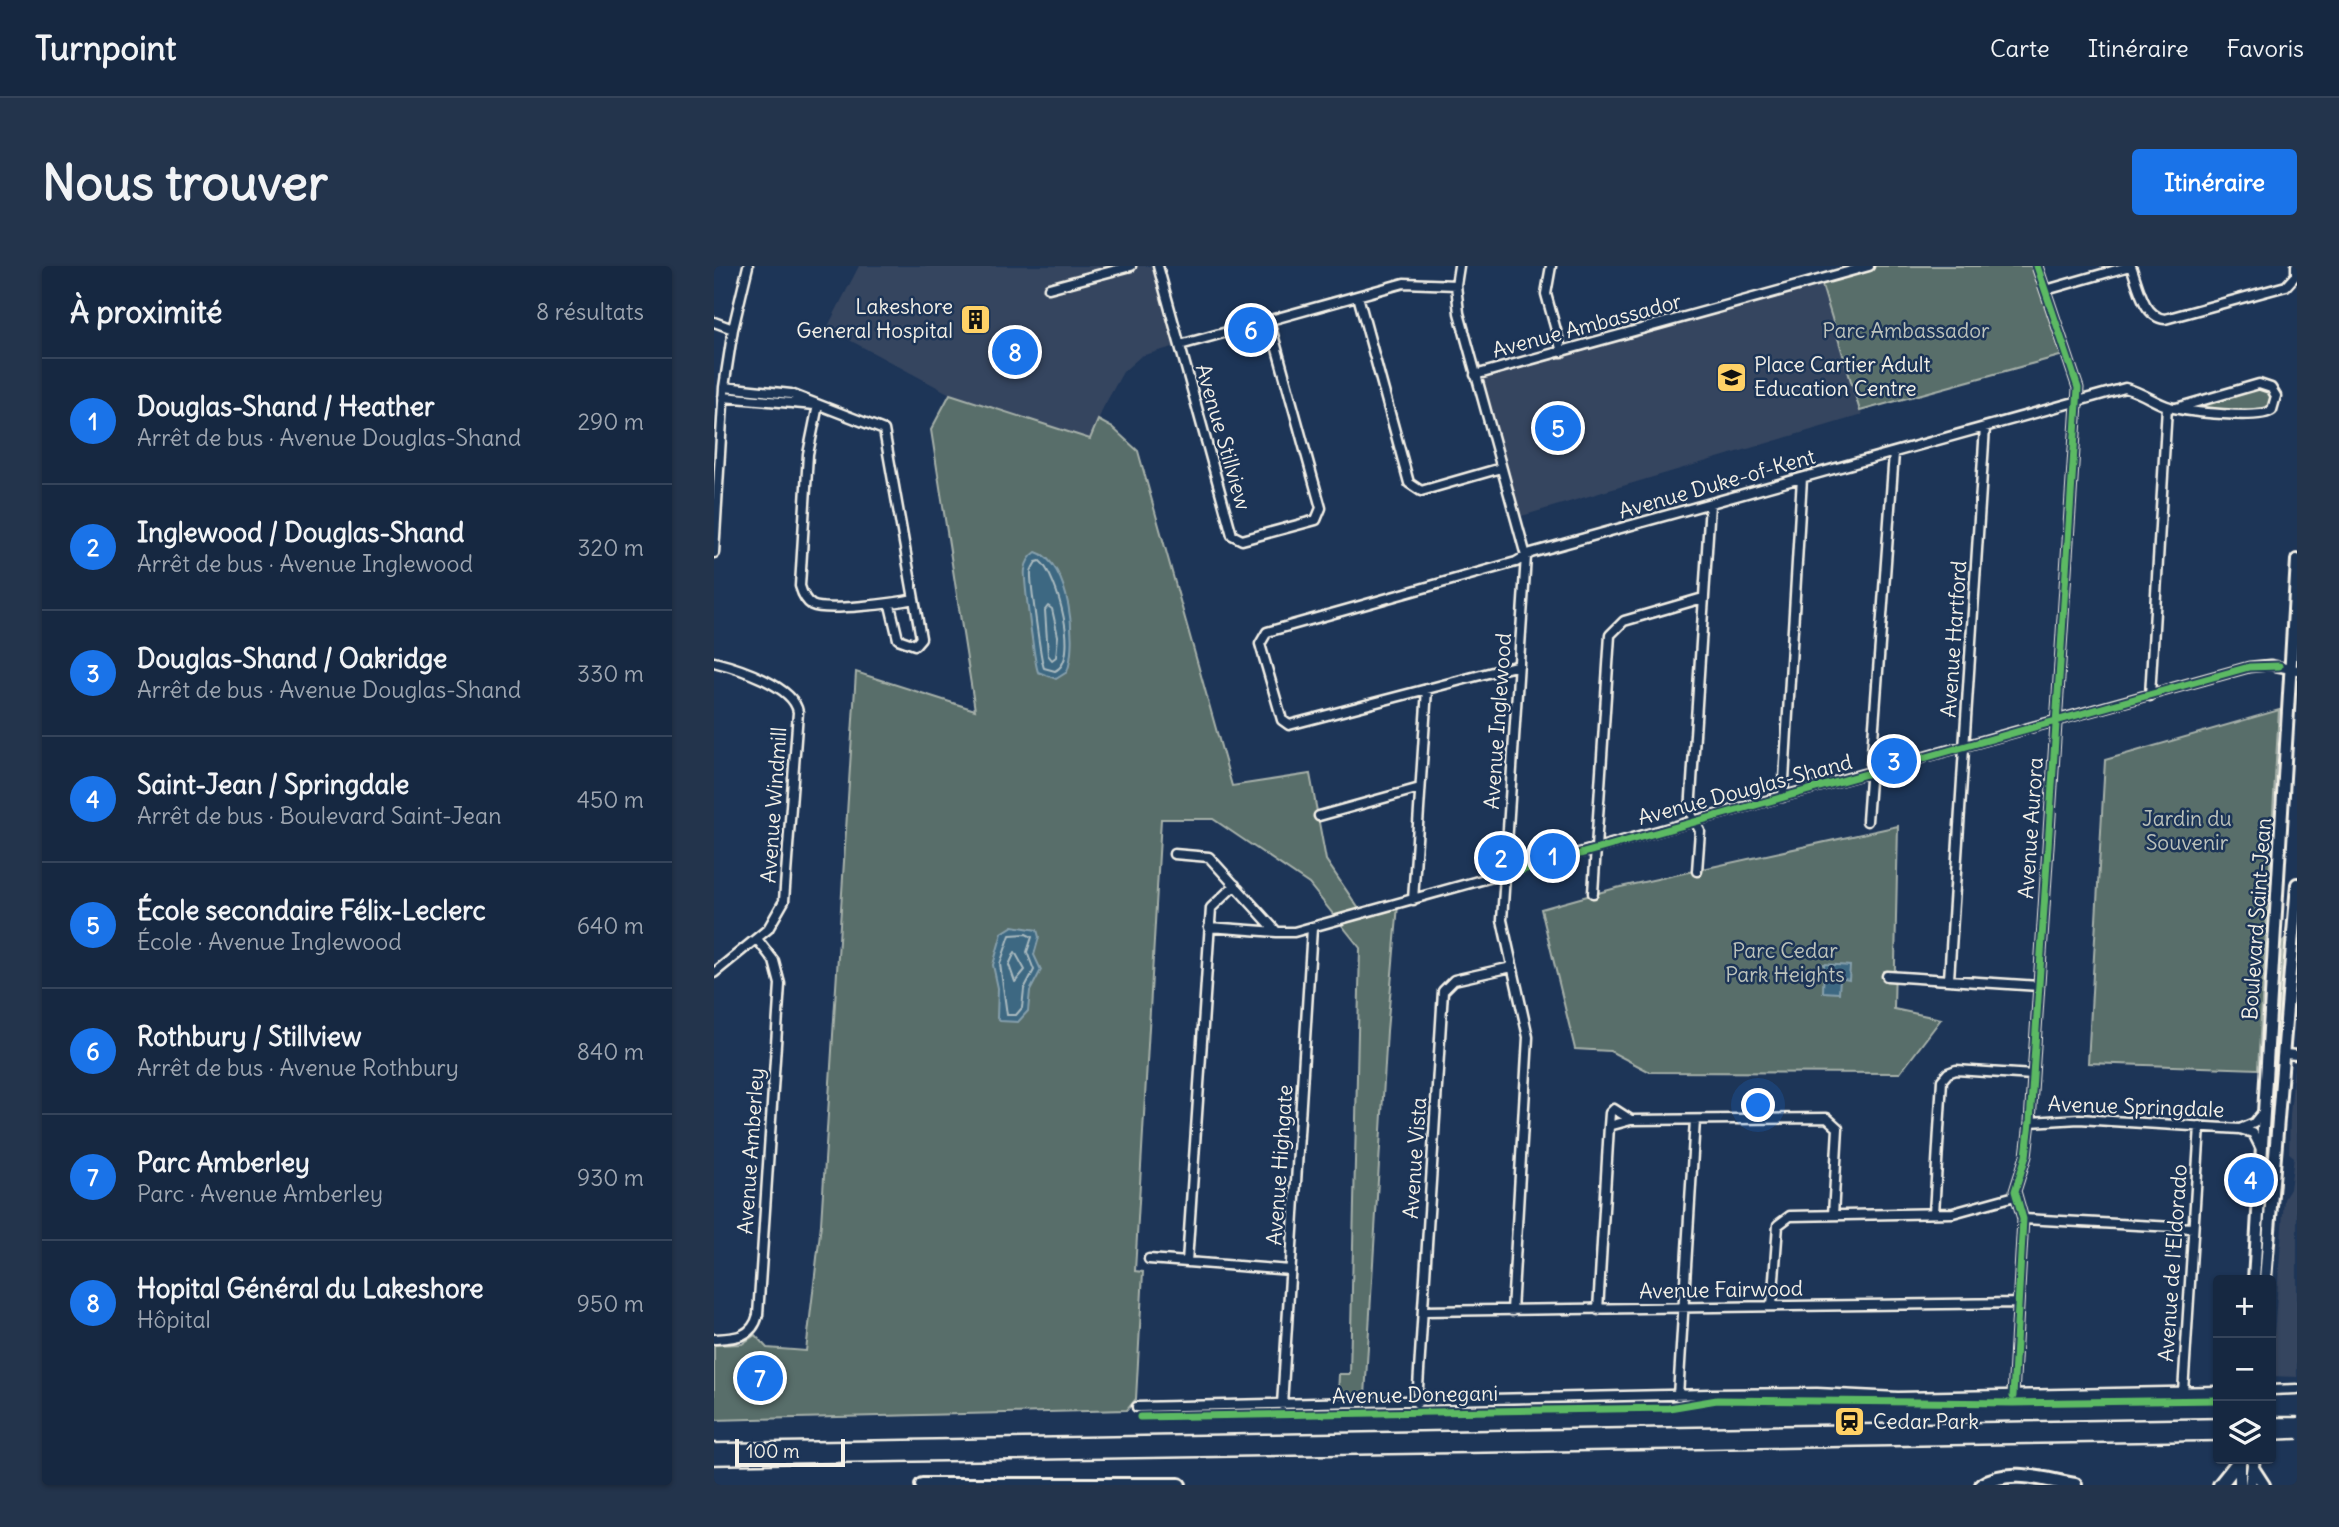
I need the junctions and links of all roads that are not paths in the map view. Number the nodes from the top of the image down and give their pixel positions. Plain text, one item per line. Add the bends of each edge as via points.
1 (748, 266) edge
2 (1131, 266) edge
3 (1158, 266) edge
4 (1459, 266) edge
5 (1551, 266) edge
6 (1869, 266) edge
7 (2037, 266) edge
8 (2130, 266) edge
9 (2296, 266) edge
10 (1455, 285) junction
11 (1049, 288) dead end
12 (2046, 290) junction
13 (1358, 296) junction
14 (1269, 320) junction
15 (714, 322) edge
16 (733, 329) junction
17 (1180, 345) junction
18 (1562, 352) junction
19 (1475, 375) junction
20 (724, 387) junction
21 (723, 397) junction
22 (2078, 401) junction
23 (818, 405) junction
24 (2171, 408) junction
25 (1985, 427) junction
26 (717, 453) edge
27 (1894, 453) junction
28 (1501, 468) junction
29 (1802, 478) junction
30 (1710, 504) junction
31 (714, 544) edge
32 (714, 553) edge
33 (1526, 556) junction
34 (2297, 560) edge
35 (1703, 598) junction
36 (914, 599) junction
37 (890, 604) junction
38 (714, 662) edge
39 (1519, 665) junction
40 (2294, 669) edge
41 (1427, 689) junction
42 (2150, 696) junction
43 (2055, 722) junction
44 (1964, 748) junction
45 (1872, 773) junction
46 (1420, 788) junction
47 (1783, 797) junction
48 (1319, 816) dead end
49 (1867, 821) dead end
50 (1694, 822) junction
51 (1597, 848) junction
52 (1174, 854) dead end
53 (1697, 871) dead end
54 (1505, 875) junction
55 (2297, 884) edge
56 (1235, 886) junction
57 (1593, 893) dead end
58 (1413, 900) junction
59 (1209, 927) junction
60 (2296, 927) edge
61 (1312, 928) junction
62 (2277, 929) junction
63 (1277, 932) junction
64 (757, 939) junction
65 (1512, 967) junction
66 (714, 973) edge
67 (1888, 976) dead end
68 (1949, 979) junction
69 (2039, 986) junction
70 (2285, 1054) junction
71 (2297, 1055) edge
72 (2033, 1076) junction
73 (2263, 1112) junction
74 (1631, 1120) junction
75 (1695, 1120) junction
76 (2030, 1122) junction
77 (1609, 1126) junction
78 (2200, 1126) junction
79 (2240, 1129) junction
80 (2263, 1153) junction
81 (2015, 1196) junction
82 (1934, 1213) junction
83 (1833, 1215) junction
84 (2023, 1219) junction
85 (2193, 1228) junction
86 (1149, 1259) dead end
87 (1187, 1262) junction
88 (1290, 1270) junction
89 (2254, 1275) edge
90 (2265, 1275) edge
91 (2018, 1303) junction
92 (1772, 1307) junction
93 (1683, 1308) junction
94 (1598, 1310) junction
95 (1423, 1311) junction
96 (1512, 1311) junction
97 (714, 1339) edge
98 (2297, 1389) edge
99 (2276, 1390) edge
100 (2213, 1391) edge
101 (2183, 1392) junction
102 (1678, 1396) junction
103 (2013, 1396) junction
104 (1418, 1403) junction
105 (1282, 1405) junction
106 (1137, 1407) dead end
107 (2244, 1464) edge
108 (2247, 1464) edge
109 (2248, 1464) edge
110 (2250, 1464) edge
111 (1142, 1484) edge
112 (922, 1485) edge
113 (1179, 1485) edge
114 (1982, 1485) edge
115 (2000, 1485) edge
116 (2023, 1485) edge
117 (2075, 1485) edge
118 (2220, 1485) edge
119 (2240, 1485) edge
120 (2250, 1485) edge
121 (2264, 1485) edge

1 - 16 street
2 - 11 street
3 - 17 street, Avenue Stillview
4 - 10 street, Avenue Inglewood
5 - 18 street via 1546,294
6 - 18 street, Avenue Ambassador
7 - 12 street, Avenue Aurora
8 - 9 street via 2148,311 2165,319 2286,286 2296,275
8 - 12 street
10 - 13 street via 1404,283
10 - 19 street, Avenue Inglewood
12 - 22 street, Avenue Aurora via 2078,388
13 - 14 street
13 - 28 street via 1413,489 1421,491
14 - 17 street
14 - 17 street, Avenue Stillview via 1321,508 1316,520 1242,540 1233,535
15 - 16 street
16 - 20 street
18 - 19 street, Avenue Ambassador
19 - 28 street, Avenue Inglewood
20 - 21 street
20 - 23 street via 791,394
21 - 23 street
21 - 26 street
22 - 24 street, Avenue Duke-of-Kent via 2125,388
22 - 25 street, Avenue Duke-of-Kent
22 - 43 street, Avenue Aurora
23 - 36 street via 884,430
23 - 37 street via 808,454 800,586 809,603 826,608
24 - 24 street, Avenue Duke-of-Kent via 2262,415 2272,410 2276,396 2271,388 2259,384
24 - 42 street
25 - 27 street, Avenue Duke-of-Kent
25 - 44 street, Avenue Hartford
26 - 31 street
27 - 29 street, Avenue Duke-of-Kent
27 - 45 street
28 - 33 street, Avenue Inglewood
29 - 30 street, Avenue Duke-of-Kent
29 - 47 street
30 - 33 street, Avenue Duke-of-Kent
30 - 35 street
31 - 32 street
33 - 39 street, Avenue Inglewood
33 - 41 street, Avenue Duke-of-Kent via 1267,632 1260,644 1282,720 1289,725
34 - 40 main road, Boulevard Saint-Jean
35 - 50 street via 1690,812
35 - 51 street via 1624,621 1610,635
36 - 37 street
36 - 37 street via 921,638 915,645 898,639
38 - 64 street, Avenue Windmill via 784,690 797,707 785,894 776,918
39 - 41 street
39 - 54 street, Avenue Inglewood
40 - 42 street, Avenue Douglas-Shand via 2258,665
40 - 62 main road, Boulevard Saint-Jean
41 - 46 street
42 - 43 street, Avenue Douglas-Shand
43 - 44 street, Avenue Douglas-Shand
43 - 69 street, Avenue Aurora
44 - 45 street, Avenue Douglas-Shand
44 - 68 street, Avenue Hartford
45 - 47 street, Avenue Douglas-Shand
45 - 49 street
46 - 48 street
46 - 58 street
47 - 50 street, Avenue Douglas-Shand
50 - 51 street, Avenue Douglas-Shand
50 - 53 street via 1700,831
51 - 54 street, Avenue Douglas-Shand
51 - 57 street
52 - 56 street via 1209,858
54 - 58 street, Avenue Douglas-Shand
54 - 65 street, Avenue Inglewood via 1502,920
55 - 60 main road, Boulevard Saint-Jean
56 - 59 street via 1212,908
56 - 63 street
58 - 61 street, Avenue Douglas-Shand
59 - 63 street, Avenue Douglas-Shand
59 - 87 street
60 - 62 street
60 - 70 main road, Boulevard Saint-Jean
61 - 63 street, Avenue Douglas-Shand
61 - 88 street, Avenue Highgate
62 - 73 main road, Boulevard Saint-Jean
64 - 66 street, Avenue Windmill
64 - 97 street, Avenue Amberley via 774,961 780,984 758,1315 745,1335
65 - 95 street, Avenue Vista via 1454,981 1443,990
65 - 96 street, Avenue Inglewood via 1528,1039
67 - 68 street
68 - 69 street
69 - 72 street, Avenue Aurora
70 - 71 street
70 - 90 main road, Boulevard Saint-Jean
72 - 76 street, Avenue Aurora
72 - 82 street via 1956,1070 1942,1080
73 - 79 street
73 - 80 main road, Boulevard Saint-Jean
74 - 75 street
74 - 77 street
74 - 77 street via 1614,1109
75 - 83 street via 1827,1118 1833,1122 1838,1128
75 - 93 street
76 - 78 street, Avenue Springdale via 2079,1119
76 - 81 street, Avenue Aurora
77 - 94 street
78 - 79 street, Avenue Springdale
78 - 85 street, Avenue de l'Eldorado
79 - 80 street via 2253,1133
80 - 89 main road, Boulevard Saint-Jean
81 - 82 street via 1967,1211
81 - 84 street
82 - 83 street
83 - 92 street via 1790,1216 1778,1225
84 - 85 street
84 - 91 street
85 - 101 street, Avenue de l'Eldorado
86 - 87 street
87 - 88 street
88 - 105 street, Avenue Highgate
91 - 92 street, Avenue Fairwood
91 - 103 street
92 - 93 street, Avenue Fairwood
93 - 94 street, Avenue Fairwood
93 - 102 street
94 - 96 street, Avenue Fairwood
95 - 96 street, Avenue Fairwood
95 - 104 street, Avenue Vista
98 - 99 street
100 - 101 street, Avenue Donegani
101 - 103 street, Avenue Donegani
102 - 103 street, Avenue Donegani
102 - 104 street, Avenue Donegani
104 - 105 street, Avenue Donegani
105 - 106 street, Avenue Donegani
107 - 118 highway
108 - 119 main road
109 - 120 main road
110 - 121 main road
111 - 112 highway
111 - 113 highway
114 - 117 highway via 2009,1475
115 - 116 highway

